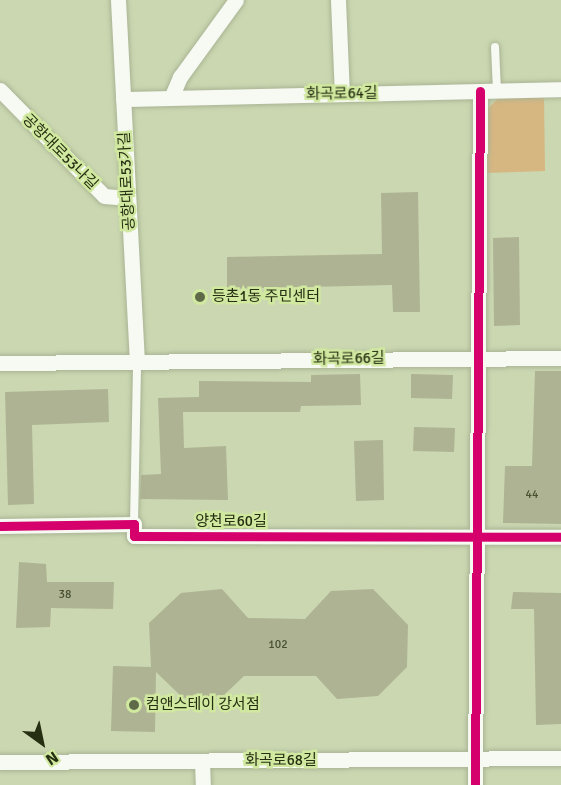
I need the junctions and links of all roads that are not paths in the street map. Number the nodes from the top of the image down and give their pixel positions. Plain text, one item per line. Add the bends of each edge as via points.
1 (118, 0) edge
2 (236, 0) edge
3 (338, 0) edge
4 (495, 47) dead end
5 (561, 89) edge
6 (0, 90) edge
7 (480, 91) junction
8 (497, 91) junction
9 (342, 94) junction
10 (171, 98) junction
11 (123, 99) junction
12 (129, 198) junction
13 (477, 358) junction
14 (561, 358) edge
15 (137, 362) junction
16 (0, 363) edge
17 (134, 524) junction
18 (0, 526) edge
19 (561, 537) edge
20 (475, 538) junction
21 (475, 758) junction
22 (561, 758) edge
23 (202, 761) junction
24 (0, 762) edge
25 (202, 785) edge
26 (475, 785) edge

1 - 11 street, 공항대로53가길
2 - 10 street via 180,77
3 - 9 street
4 - 8 lane
5 - 8 street, 화곡로64길
6 - 12 street, 공항대로53나길 via 104,196
7 - 8 street, 화곡로64길
7 - 9 street, 화곡로64길
7 - 13 street
9 - 10 street, 화곡로64길
10 - 11 street, 화곡로64길
11 - 12 street, 공항대로53가길
12 - 15 street, 공항대로53가길
13 - 14 street, 화곡로66길
13 - 15 street, 화곡로66길
13 - 20 street
15 - 16 street, 화곡로66길
15 - 17 lane
17 - 18 street
17 - 20 street, 양천로60길 via 134,536
19 - 20 street, 양천로60길
20 - 21 street
21 - 22 street, 화곡로68길
21 - 23 street, 화곡로68길
21 - 26 street
23 - 24 street, 화곡로68길
23 - 25 street

